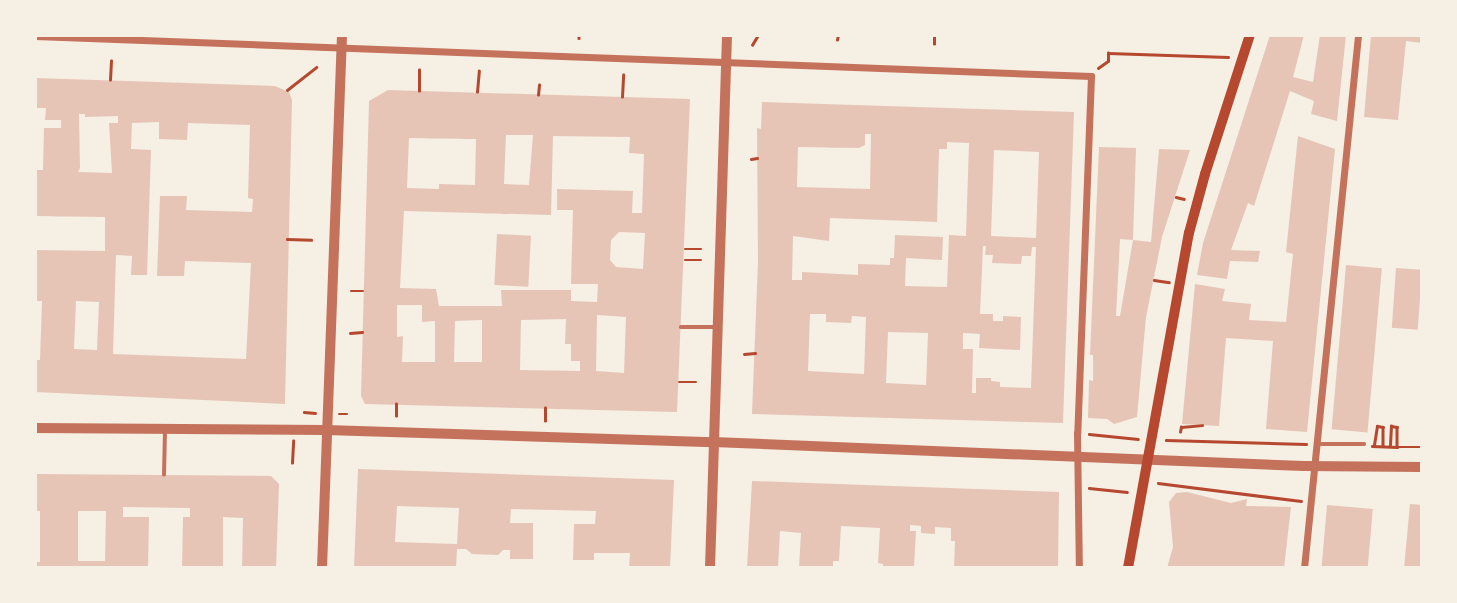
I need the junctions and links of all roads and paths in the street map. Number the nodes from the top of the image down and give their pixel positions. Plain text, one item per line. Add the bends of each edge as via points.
1 (342, 35) edge
2 (727, 35) edge
3 (758, 35) edge
4 (1250, 35) edge
5 (1358, 35) edge
6 (35, 36) edge
7 (934, 37) dead end
8 (934, 44) dead end
9 (752, 45) dead end
10 (341, 48) junction
11 (1244, 57) junction
12 (111, 61) dead end
13 (726, 62) junction
14 (316, 67) dead end
15 (419, 70) dead end
16 (479, 71) dead end
17 (623, 75) dead end
18 (1091, 76) junction
19 (110, 80) dead end
20 (539, 85) dead end
21 (287, 90) dead end
22 (419, 91) dead end
23 (477, 92) dead end
24 (538, 94) dead end
25 (622, 97) dead end
26 (757, 158) dead end
27 (751, 159) dead end
28 (288, 239) dead end
29 (311, 240) dead end
30 (685, 248) dead end
31 (701, 249) dead end
32 (685, 260) dead end
33 (701, 260) dead end
34 (351, 291) dead end
35 (363, 291) dead end
36 (681, 327) dead end
37 (718, 328) junction
38 (362, 332) dead end
39 (350, 333) dead end
40 (755, 353) dead end
41 (744, 354) dead end
42 (679, 382) dead end
43 (696, 382) dead end
44 (396, 404) dead end
45 (545, 408) dead end
46 (396, 416) dead end
47 (545, 421) dead end
48 (1202, 425) dead end
49 (35, 428) edge
50 (166, 430) junction
51 (326, 430) junction
52 (1180, 432) dead end
53 (1077, 433) junction
54 (1149, 439) dead end
55 (1162, 439) dead end
56 (713, 442) junction
57 (1312, 444) junction
58 (1362, 445) junction
59 (1397, 447) junction
60 (1422, 447) edge
61 (1077, 457) junction
62 (1422, 467) edge
63 (164, 474) dead end
64 (1143, 481) junction
65 (1078, 486) junction
66 (1141, 494) junction
67 (1311, 502) junction
68 (321, 568) edge
69 (710, 568) edge
70 (1079, 568) edge
71 (1128, 568) edge
72 (1304, 568) edge

1 - 10 street
2 - 13 street
3 - 9 path
4 - 11 main road
5 - 57 street
6 - 10 street
7 - 8 path
10 - 13 street
10 - 51 street
11 - 18 path via 1108,53 1108,61
11 - 64 main road via 1189,233
12 - 19 path
13 - 18 street
13 - 37 street
14 - 21 path
15 - 22 path
16 - 23 path
17 - 25 path
18 - 53 street
20 - 24 path
26 - 27 path
28 - 29 path
30 - 31 path
32 - 33 path
34 - 35 path
36 - 37 lane
37 - 56 street
38 - 39 path
40 - 41 path
42 - 43 path
44 - 46 path
45 - 47 path
48 - 52 path via 1181,427
49 - 50 street
50 - 51 street
50 - 63 lane
51 - 56 street
51 - 68 street
53 - 54 path
53 - 61 street
55 - 57 path
56 - 61 street
56 - 69 street
57 - 58 lane
57 - 67 street
58 - 59 path
58 - 59 path via 1376,445 1377,426 1383,427 1382,445 1390,445 1391,426 1397,427
59 - 60 path
61 - 62 street
61 - 65 street
64 - 66 main road
64 - 67 path
65 - 66 path
65 - 70 street
66 - 71 main road
67 - 72 street

